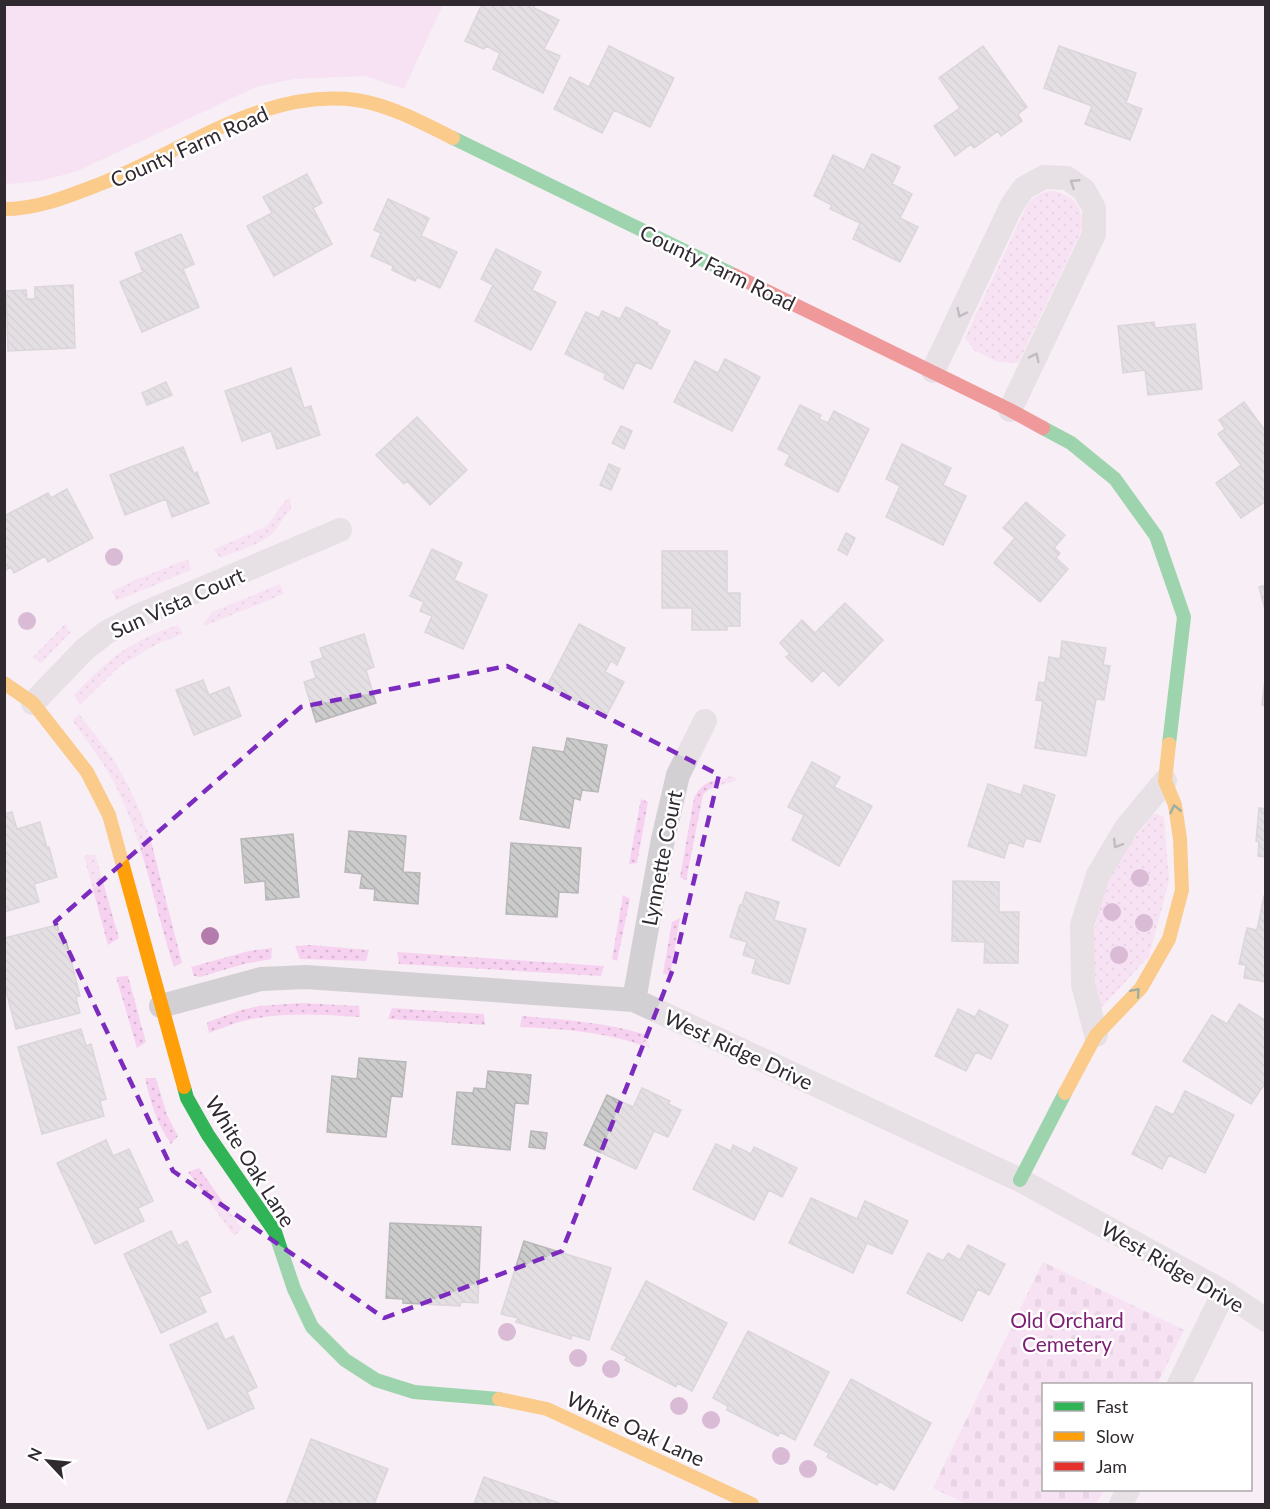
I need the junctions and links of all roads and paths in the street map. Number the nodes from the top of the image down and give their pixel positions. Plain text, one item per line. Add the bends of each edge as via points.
1 (4, 209) edge
2 (933, 371) junction
3 (1010, 410) junction
4 (340, 530) dead end
5 (4, 683) edge
6 (33, 703) junction
7 (705, 721) dead end
8 (1165, 781) junction
9 (634, 1000) junction
10 (161, 1006) junction
11 (1096, 1035) junction
12 (1020, 1180) junction
13 (1224, 1292) junction
14 (1266, 1320) edge
15 (1179, 1383) edge
16 (752, 1504) edge

1 - 2 street, County Farm Road via 30,207 99,186 263,110 323,98 356,100 408,116
2 - 3 street, County Farm Road
3 -> 2 street via 1094,234 1094,208 1084,190 1067,178 1044,177 1018,196
3 - 8 street, County Farm Road via 1071,443 1115,479 1156,536 1184,617
4 - 6 street, Sun Vista Court via 107,632
5 - 6 street, White Oak Lane
6 - 10 street, White Oak Lane via 87,772 109,815
7 - 9 street, Lynnette Court via 678,775
8 -> 11 street via 1126,828 1098,875 1082,925 1083,984
11 -> 8 street, County Farm Road via 1140,988 1169,939 1182,890 1177,816
9 - 10 street, West Ridge Drive via 306,977 261,979
9 - 12 street, West Ridge Drive
10 - 16 street, White Oak Lane via 187,1098 275,1232 312,1327 345,1360 376,1380 414,1392 504,1399 547,1409
11 - 12 street, County Farm Road
12 - 13 street, West Ridge Drive
13 - 14 street, West Ridge Drive
13 - 15 street

